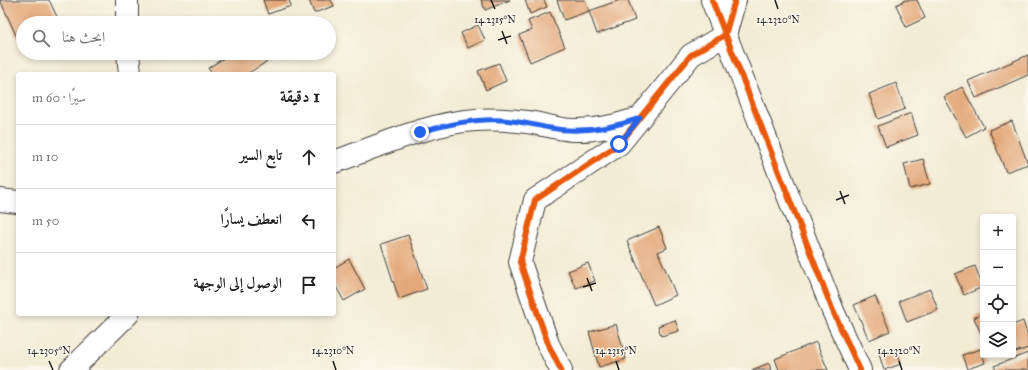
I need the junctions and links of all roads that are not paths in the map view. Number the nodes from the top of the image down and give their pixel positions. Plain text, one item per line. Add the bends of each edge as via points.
1 (127, 0) edge
2 (712, 0) edge
3 (735, 0) edge
4 (127, 16) edge
5 (725, 35) junction
6 (129, 60) edge
7 (130, 72) edge
8 (640, 118) junction
9 (336, 161) edge
10 (0, 200) edge
11 (16, 202) edge
12 (126, 316) edge
13 (71, 370) edge
14 (562, 370) edge
15 (860, 370) edge

1 - 4 street
2 - 5 street
3 - 5 street
5 - 8 street via 691,55
5 - 15 street via 834,311
6 - 7 street
8 - 9 street via 596,130 551,128 501,120 474,120 420,132
8 - 14 street via 619,144 535,200 520,262 548,344
10 - 11 street
12 - 13 street

